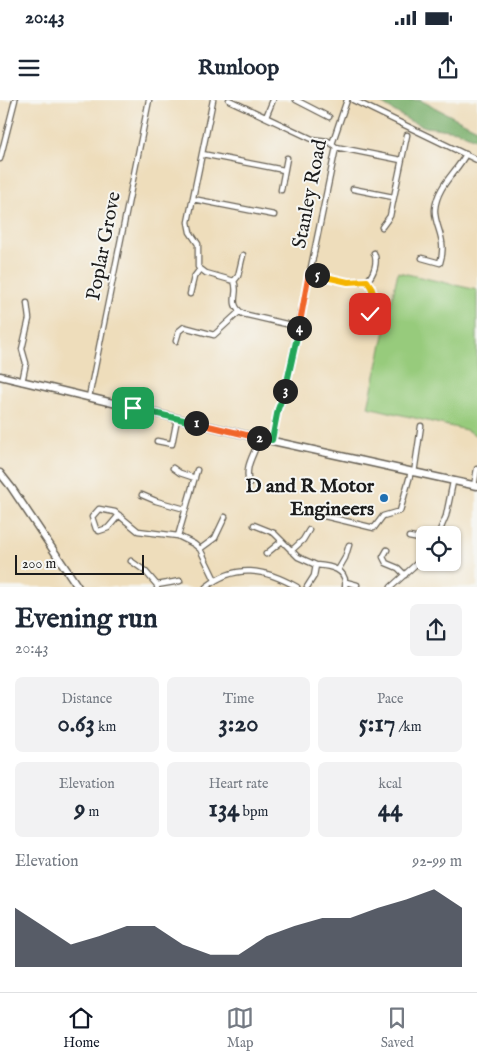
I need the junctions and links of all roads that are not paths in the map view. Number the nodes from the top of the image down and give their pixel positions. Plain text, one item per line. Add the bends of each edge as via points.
1 (15, 100) edge
2 (149, 100) edge
3 (213, 100) edge
4 (229, 100) edge
5 (273, 100) edge
6 (296, 100) edge
7 (347, 100) edge
8 (353, 100) edge
9 (266, 117) junction
10 (329, 117) dead end
11 (407, 135) dead end
12 (334, 145) junction
13 (202, 154) junction
14 (466, 154) junction
15 (286, 158) dead end
16 (0, 160) edge
17 (401, 160) junction
18 (477, 160) edge
19 (284, 170) junction
20 (353, 189) dead end
21 (281, 190) dead end
22 (393, 198) junction
23 (193, 199) junction
24 (274, 215) dead end
25 (382, 226) dead end
26 (374, 252) dead end
27 (243, 255) dead end
28 (422, 258) dead end
29 (200, 269) junction
30 (309, 273) junction
31 (234, 281) junction
32 (367, 281) junction
33 (190, 294) dead end
34 (27, 303) dead end
35 (239, 312) junction
36 (368, 324) dead end
37 (299, 327) junction
38 (176, 341) dead end
39 (0, 376) edge
40 (22, 382) junction
41 (89, 397) junction
42 (177, 418) junction
43 (422, 426) dead end
44 (259, 438) junction
45 (272, 440) junction
46 (157, 441) dead end
47 (173, 468) dead end
48 (477, 469) edge
49 (197, 470) dead end
50 (413, 472) junction
51 (0, 473) edge
52 (195, 478) junction
53 (452, 482) junction
54 (249, 484) dead end
55 (475, 486) edge
56 (142, 495) dead end
57 (185, 509) junction
58 (316, 514) dead end
59 (119, 516) junction
60 (225, 517) dead end
61 (254, 525) dead end
62 (442, 526) edge
63 (308, 530) dead end
64 (178, 536) junction
65 (409, 537) dead end
66 (416, 538) edge
67 (282, 541) junction
68 (349, 544) dead end
69 (200, 548) junction
70 (387, 550) dead end
71 (291, 551) junction
72 (266, 554) dead end
73 (131, 561) dead end
74 (316, 565) junction
75 (416, 565) edge
76 (338, 570) junction
77 (405, 575) junction
78 (215, 580) junction
79 (180, 581) dead end
80 (345, 585) edge
81 (358, 585) dead end
82 (157, 586) edge
83 (394, 586) edge
84 (78, 587) edge
85 (206, 587) edge
86 (297, 587) edge
87 (307, 587) edge

1 - 16 street
2 - 41 street, Poplar Grove
3 - 13 street
4 - 9 street
5 - 9 street
6 - 10 street
7 - 12 street, Stanley Road
8 - 14 street
9 - 12 street via 312,139
11 - 17 street
12 - 17 street
12 - 30 street, Stanley Road
13 - 19 street
13 - 23 street
14 - 18 street
14 - 28 street via 437,198 435,222 442,243 440,263
15 - 19 street
17 - 22 street
19 - 21 street
20 - 22 street
22 - 25 street via 390,216
23 - 24 street
23 - 29 street via 188,227 198,244
26 - 32 street via 376,264
27 - 31 street
29 - 31 street
29 - 33 street via 194,277
30 - 32 street via 348,282
30 - 37 street, Stanley Road
31 - 35 street via 234,304
32 - 36 street via 373,292
34 - 40 street via 29,320 22,349 26,363
35 - 37 street
35 - 38 street via 216,334 184,327
37 - 45 street, Stanley Road
39 - 40 main road
40 - 41 main road
41 - 42 main road
42 - 44 main road
42 - 46 street via 172,444
43 - 50 street
44 - 45 main road
44 - 54 street via 250,458
45 - 50 main road
47 - 52 street
48 - 55 street
49 - 52 street
50 - 53 main road
50 - 58 street via 400,511 383,516 374,528
51 - 84 main road
52 - 57 street
53 - 55 main road
53 - 62 street
56 - 57 street
57 - 64 street
59 - 59 street via 111,510 99,509 92,517 99,531 108,528
59 - 64 street via 138,531
60 - 69 street via 215,538
61 - 67 street via 274,533
63 - 71 street
64 - 69 street
65 - 66 street
67 - 71 street
67 - 72 street
68 - 76 street
69 - 78 street
70 - 77 street via 383,557 386,563
71 - 74 street
73 - 82 street
74 - 76 street
74 - 87 street
75 - 77 street
76 - 80 street via 344,575
77 - 83 street
78 - 85 street
78 - 86 street via 237,571 249,571
79 - 82 street
80 - 81 street

